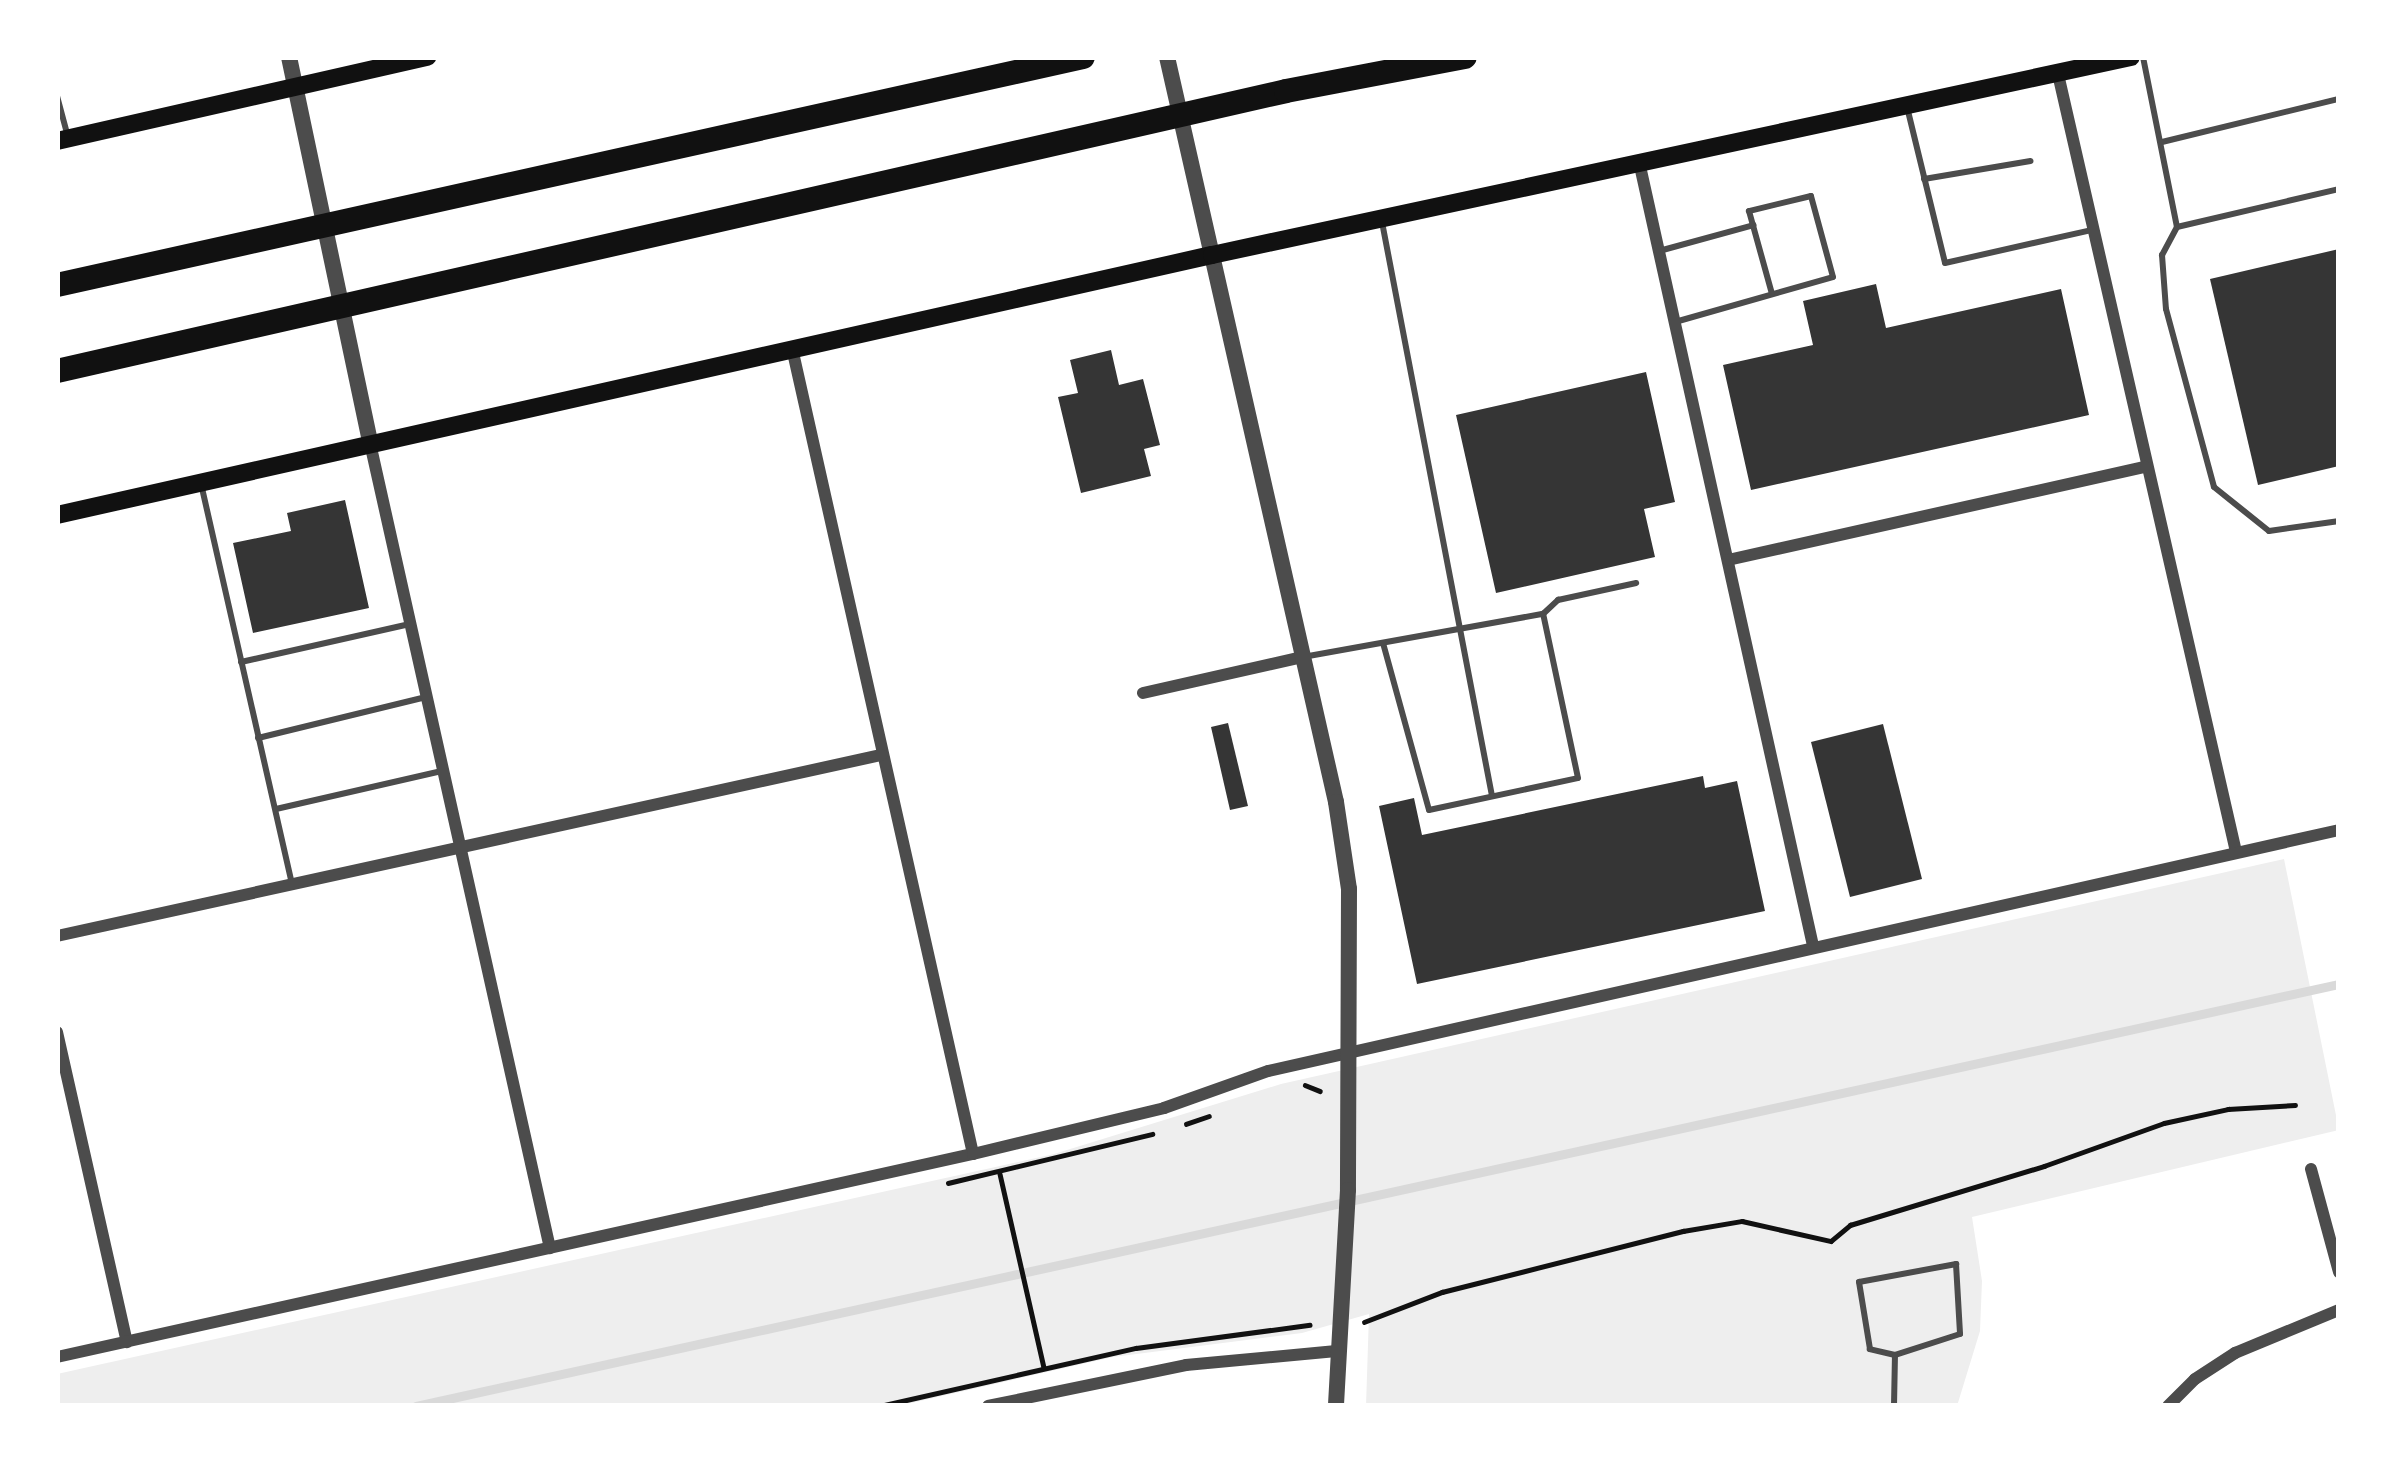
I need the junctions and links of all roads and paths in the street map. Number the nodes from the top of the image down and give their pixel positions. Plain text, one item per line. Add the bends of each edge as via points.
1 (290, 57) edge
2 (428, 57) edge
3 (1083, 57) edge
4 (1167, 57) edge
5 (1465, 57) edge
6 (2131, 57) edge
7 (2143, 57) edge
8 (2058, 74) junction
9 (296, 87) junction
10 (57, 96) edge
11 (2339, 99) edge
12 (1907, 107) junction
13 (63, 140) edge
14 (2160, 142) junction
15 (2030, 161) dead end
16 (1640, 166) junction
17 (1924, 179) junction
18 (2339, 189) edge
19 (1382, 220) junction
20 (1754, 225) junction
21 (2177, 226) junction
22 (2092, 230) junction
23 (1659, 251) junction
24 (1212, 255) junction
25 (57, 273) edge
26 (97, 275) junction
27 (57, 285) edge
28 (1772, 294) junction
29 (1675, 322) junction
30 (792, 348) junction
31 (57, 370) edge
32 (370, 443) junction
33 (2145, 467) junction
34 (201, 484) junction
35 (57, 515) edge
36 (2339, 521) edge
37 (1728, 560) junction
38 (1636, 583) dead end
39 (1543, 614) junction
40 (410, 624) junction
41 (1456, 630) junction
42 (1383, 643) junction
43 (1303, 657) junction
44 (241, 662) junction
45 (1143, 692) dead end
46 (426, 697) junction
47 (258, 738) junction
48 (881, 755) junction
49 (442, 771) junction
50 (1492, 796) junction
51 (274, 809) junction
52 (2339, 830) edge
53 (459, 848) junction
54 (2236, 852) junction
55 (292, 884) junction
56 (57, 936) edge
57 (1813, 946) junction
58 (57, 1032) edge
59 (1351, 1052) junction
60 (2295, 1105) dead end
61 (974, 1154) junction
62 (2311, 1168) dead end
63 (1000, 1174) dead end
64 (550, 1248) junction
65 (2339, 1272) edge
66 (2339, 1310) edge
67 (1364, 1322) dead end
68 (128, 1342) junction
69 (1336, 1351) junction
70 (1895, 1354) junction
71 (57, 1357) edge
72 (1044, 1368) dead end
73 (988, 1406) edge
74 (1336, 1406) edge
75 (1894, 1406) edge
76 (2168, 1406) edge

1 - 9 street
2 - 9 main road
3 - 26 highway
4 - 24 street
5 - 31 highway
6 - 8 main road
7 - 14 lane
8 - 12 main road
8 - 22 street
9 - 13 main road
9 - 32 street
10 - 13 lane
11 - 14 lane
12 - 16 main road
12 - 17 lane
14 - 21 lane
15 - 17 lane
16 - 19 main road
16 - 23 street
17 - 22 lane via 1945,262
18 - 21 lane
19 - 24 main road
19 - 41 lane
20 - 23 lane
20 - 28 lane
20 - 28 lane via 1749,211 1811,196 1833,277
21 - 36 lane via 2162,255 2166,309 2214,487 2269,531
22 - 33 street
23 - 29 street
24 - 30 main road
24 - 43 street
25 - 26 highway
26 - 27 highway
28 - 29 lane
29 - 37 street
30 - 32 main road
30 - 48 street
32 - 34 main road
32 - 40 street
33 - 37 street
33 - 54 street
34 - 35 main road
34 - 44 lane
37 - 57 street
38 - 39 lane via 1558,600
39 - 41 lane
39 - 50 lane via 1578,778
40 - 44 lane
40 - 46 street
41 - 42 lane
41 - 50 lane
42 - 43 lane
42 - 50 lane via 1429,810
43 - 45 street
43 - 59 street via 1349,889
44 - 47 lane
46 - 47 lane
46 - 49 street
47 - 51 lane
48 - 53 street
48 - 61 street
49 - 51 lane
49 - 53 street
51 - 55 lane
52 - 54 street
53 - 55 street
53 - 64 street
54 - 57 street
55 - 56 street
57 - 59 street
58 - 68 street
59 - 61 street
59 - 69 street
60 - 67 path via 2164,1123 1850,1225 1831,1241 1742,1222 1683,1231 1442,1292
61 - 64 street
62 - 65 street
63 - 72 path
64 - 68 street
66 - 76 street via 2235,1353
68 - 71 street
69 - 73 street via 1163,1369
69 - 74 street
70 - 70 lane via 1960,1334 1956,1264 1859,1282 1870,1349
70 - 75 lane

